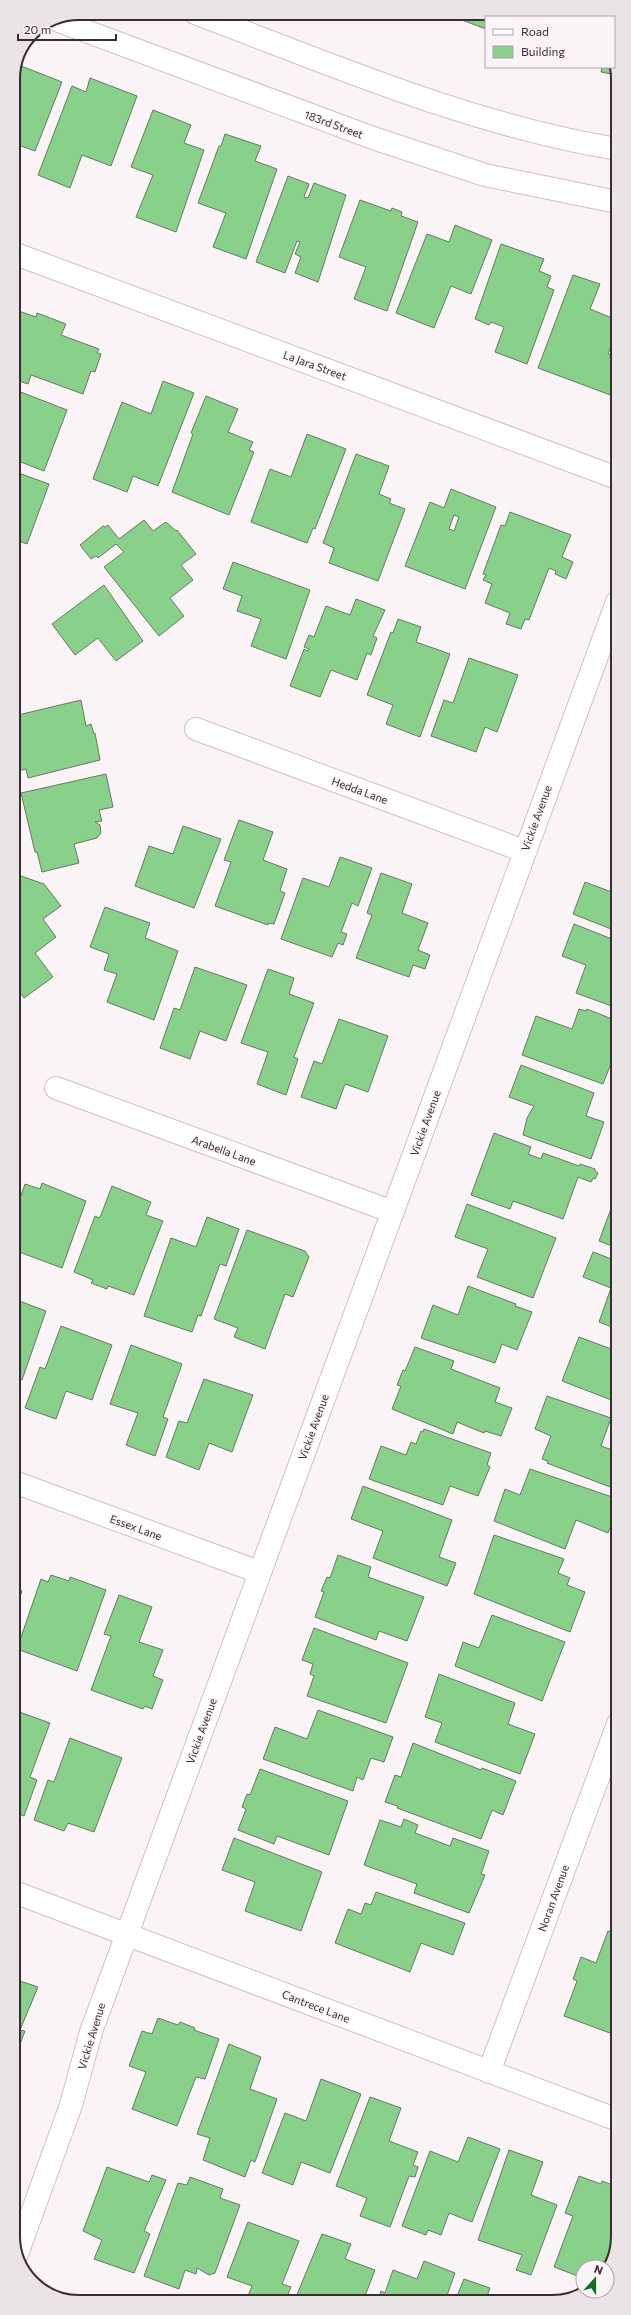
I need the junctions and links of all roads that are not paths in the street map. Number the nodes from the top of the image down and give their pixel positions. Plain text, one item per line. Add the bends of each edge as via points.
1 (214, 20) edge
2 (60, 23) edge
3 (611, 148) edge
4 (611, 201) edge
5 (20, 256) edge
6 (611, 476) edge
7 (611, 618) edge
8 (196, 730) dead end
9 (524, 851) junction
10 (56, 1088) dead end
11 (392, 1212) junction
12 (20, 1484) edge
13 (259, 1572) junction
14 (611, 1743) edge
15 (20, 1894) edge
16 (126, 1935) junction
17 (489, 2072) junction
18 (611, 2117) edge
19 (21, 2244) edge

1 - 3 street via 456,110 518,129
2 - 4 street, 183rd Street via 373,138 485,175
5 - 6 street, La Jara Street
7 - 9 street, Vickie Avenue
8 - 9 street, Hedda Lane
9 - 11 street, Vickie Avenue
10 - 11 street, Arabella Lane
11 - 13 street, Vickie Avenue
12 - 13 street, Essex Lane
13 - 16 street, Vickie Avenue
14 - 17 street, Noran Avenue
15 - 16 street, Cantrece Lane
16 - 17 street, Cantrece Lane
16 - 19 street, Vickie Avenue via 91,2032 71,2105
17 - 18 street, Cantrece Lane

